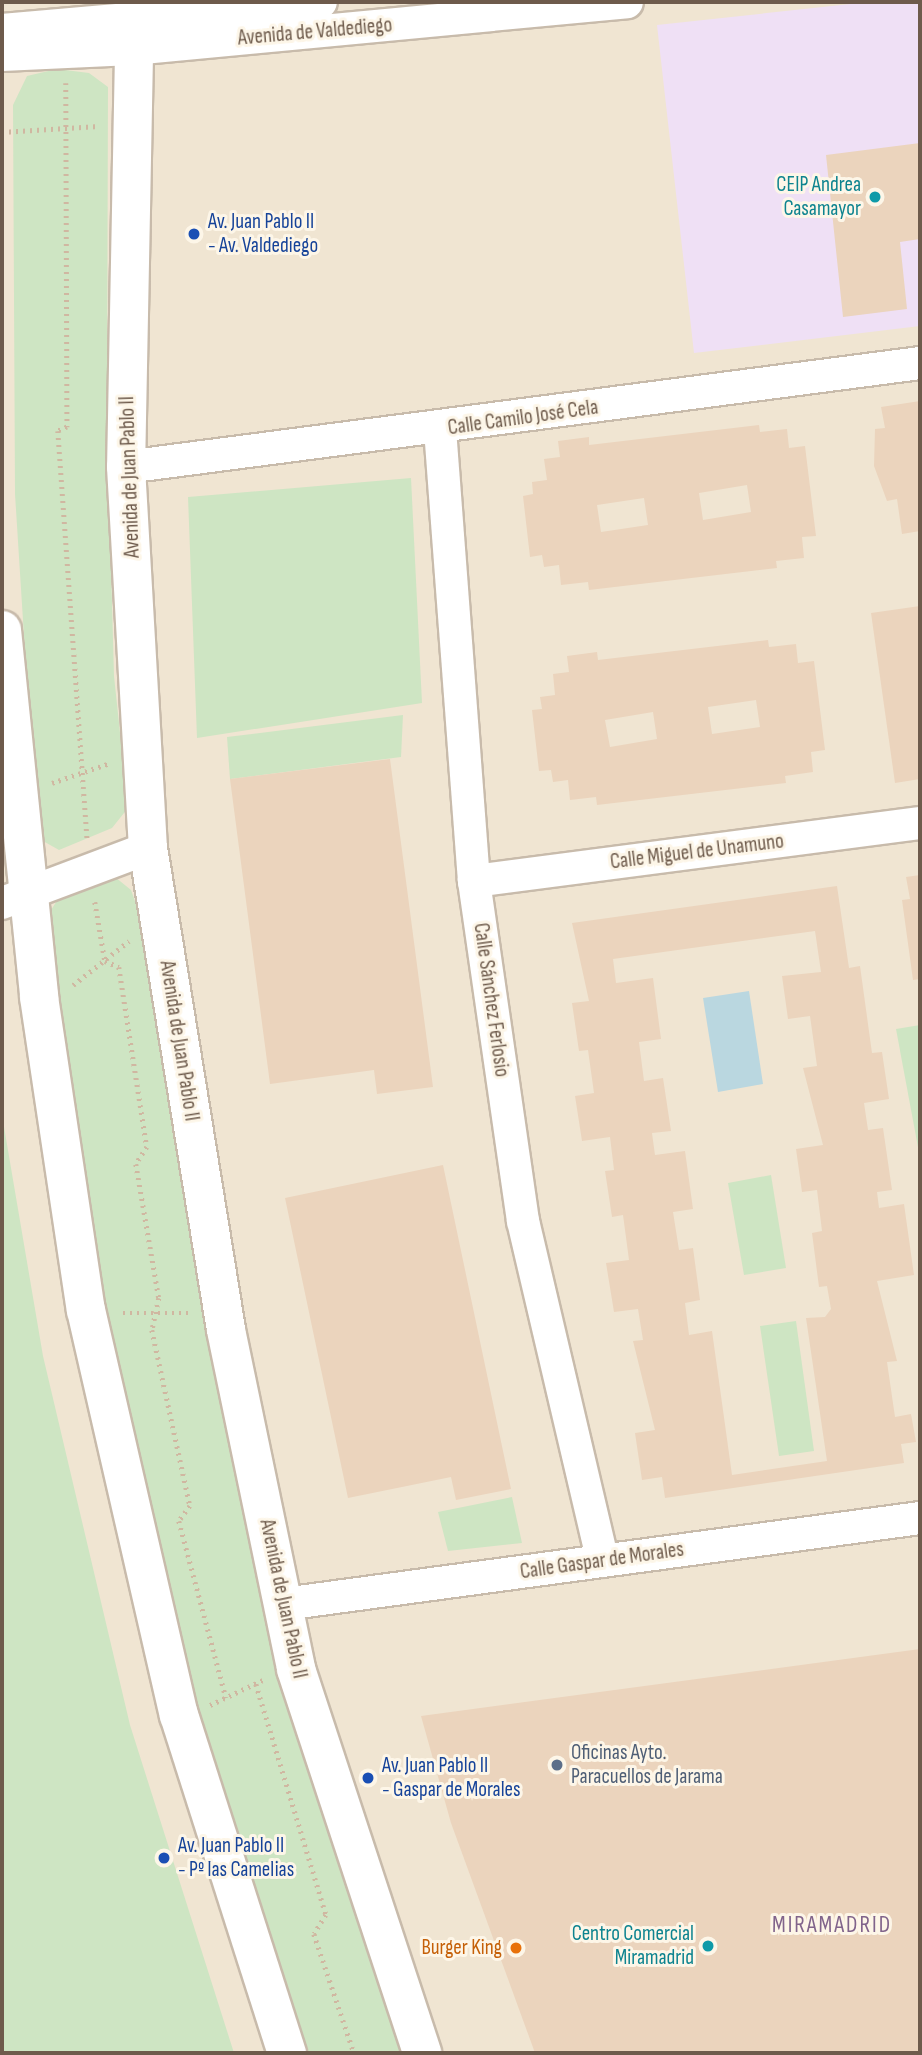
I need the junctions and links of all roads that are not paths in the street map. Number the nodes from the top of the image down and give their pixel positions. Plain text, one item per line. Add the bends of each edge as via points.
1 (321, 2) edge
2 (627, 2) edge
3 (133, 24) edge
4 (2, 30) edge
5 (2, 55) edge
6 (920, 363) edge
7 (440, 429) junction
8 (126, 467) junction
9 (2, 630) edge
10 (920, 823) edge
11 (148, 848) junction
12 (474, 881) junction
13 (14, 896) edge
14 (920, 1518) edge
15 (603, 1561) junction
16 (284, 1604) junction
17 (287, 2053) edge
18 (422, 2053) edge

1 - 3 street, Avenida de Valdediego
2 - 3 street, Avenida de Valdediego
3 - 4 street, Avenida de Valdediego
3 - 5 street, Avenida de Valdediego
3 - 8 street, Avenida de Juan Pablo II
6 - 7 street, Calle Camilo José Cela
7 - 8 street, Calle Camilo José Cela
7 - 12 street, Calle Sánchez Ferlosio
8 - 11 street, Avenida de Juan Pablo II
9 - 13 street via 13,790
10 - 12 street, Calle Miguel de Unamuno
11 - 13 street
11 - 16 street, Avenida de Juan Pablo II via 226,1330
12 - 15 street, Calle Sánchez Ferlosio via 523,1221
13 - 17 street via 39,996 86,1310 179,1715
14 - 15 street, Calle Gaspar de Morales
15 - 16 street, Calle Gaspar de Morales
16 - 18 street, Avenida de Juan Pablo II via 296,1669

